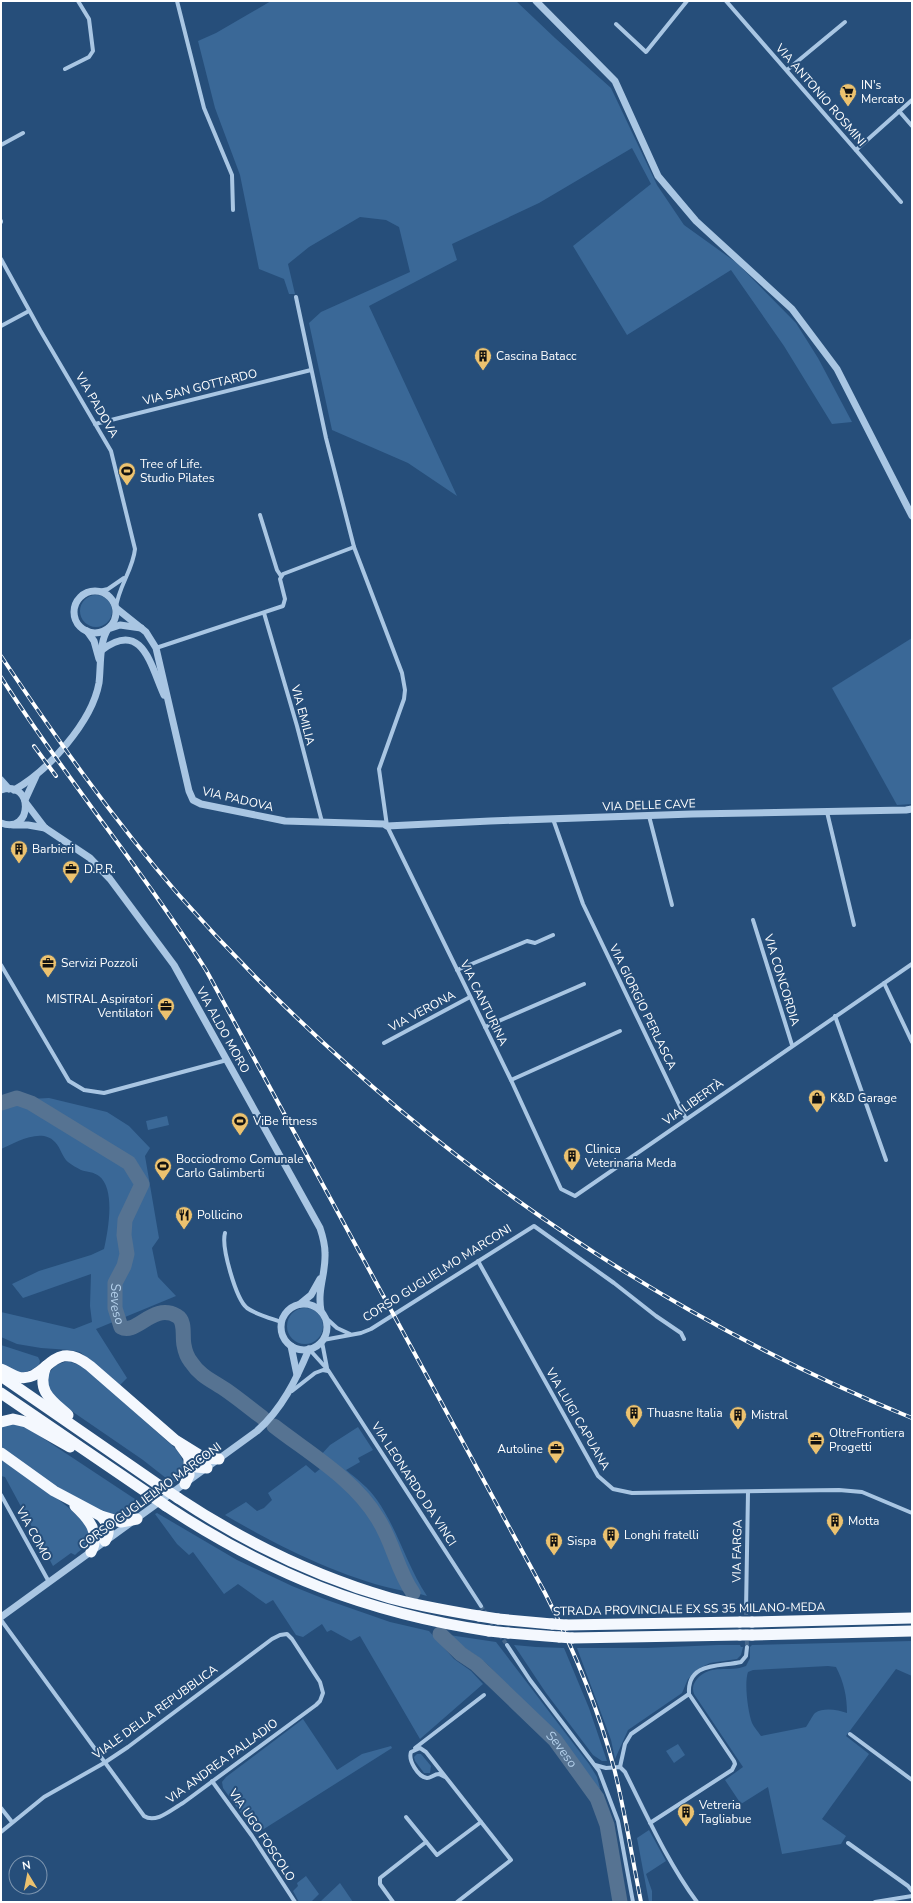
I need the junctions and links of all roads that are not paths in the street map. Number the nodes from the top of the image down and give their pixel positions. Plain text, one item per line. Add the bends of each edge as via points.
1 (78, 1) edge
2 (177, 1) edge
3 (536, 1) edge
4 (687, 1) edge
5 (726, 1) edge
6 (845, 22) dead end
7 (616, 24) dead end
8 (65, 69) dead end
9 (787, 70) junction
10 (912, 100) edge
11 (899, 111) junction
12 (912, 126) edge
13 (23, 133) dead end
14 (1, 145) edge
15 (856, 150) junction
16 (902, 202) dead end
17 (232, 210) dead end
18 (1, 259) edge
19 (296, 297) dead end
20 (29, 310) junction
21 (1, 326) edge
22 (311, 370) junction
23 (95, 424) junction
24 (260, 515) dead end
25 (912, 516) edge
26 (354, 547) junction
27 (127, 575) junction
28 (281, 576) junction
29 (99, 591) junction
30 (116, 608) junction
31 (264, 613) junction
32 (141, 628) junction
33 (108, 629) junction
34 (87, 631) junction
35 (156, 648) junction
36 (102, 650) junction
37 (100, 666) junction
38 (170, 708) junction
39 (36, 776) junction
40 (1, 780) edge
41 (11, 789) junction
42 (1, 790) edge
43 (25, 802) junction
44 (909, 810) edge
45 (827, 812) junction
46 (649, 816) junction
47 (553, 819) junction
48 (322, 823) junction
49 (4, 824) edge
50 (387, 826) junction
51 (45, 828) junction
52 (672, 905) dead end
53 (753, 920) dead end
54 (854, 925) dead end
55 (554, 935) dead end
56 (912, 964) edge
57 (1, 965) edge
58 (457, 970) junction
59 (584, 984) dead end
60 (884, 984) junction
61 (470, 997) junction
62 (835, 1016) junction
63 (485, 1027) junction
64 (620, 1031) dead end
65 (912, 1042) edge
66 (384, 1043) dead end
67 (792, 1046) junction
68 (228, 1059) junction
69 (511, 1080) junction
70 (686, 1119) junction
71 (886, 1160) dead end
72 (561, 1189) joint
73 (225, 1233) dead end
74 (478, 1261) junction
75 (321, 1278) junction
76 (300, 1304) junction
77 (321, 1311) junction
78 (326, 1318) junction
79 (282, 1322) junction
80 (350, 1334) junction
81 (684, 1339) dead end
82 (323, 1341) junction
83 (291, 1346) junction
84 (309, 1349) junction
85 (46, 1366) junction
86 (1, 1368) edge
87 (329, 1372) junction
88 (1, 1376) edge
89 (297, 1377) junction
90 (1, 1393) edge
91 (289, 1393) junction
92 (1, 1422) edge
93 (104, 1447) junction
94 (1, 1453) edge
95 (193, 1456) junction
96 (96, 1458) junction
97 (219, 1459) junction
98 (202, 1470) junction
99 (185, 1484) junction
100 (748, 1492) junction
101 (1, 1495) edge
102 (69, 1500) junction
103 (912, 1513) edge
104 (101, 1516) junction
105 (137, 1519) junction
106 (94, 1531) junction
107 (109, 1539) junction
108 (91, 1552) junction
109 (49, 1582) junction
110 (480, 1611) junction
111 (746, 1611) tunnel mouth
112 (1, 1618) edge
113 (912, 1618) edge
114 (912, 1631) edge
115 (507, 1639) junction
116 (746, 1647) tunnel mouth
117 (689, 1694) junction
118 (484, 1695) dead end
119 (322, 1697) joint
120 (850, 1734) dead end
121 (414, 1750) junction
122 (104, 1763) junction
123 (595, 1764) junction
124 (620, 1767) junction
125 (445, 1777) junction
126 (212, 1780) junction
127 (912, 1780) edge
128 (1, 1808) edge
129 (406, 1817) dead end
130 (12, 1822) junction
131 (481, 1822) junction
132 (650, 1823) junction
133 (1, 1832) edge
134 (426, 1842) junction
135 (848, 1843) dead end
136 (912, 1891) edge
137 (912, 1896) edge
138 (895, 1900) edge
139 (295, 1902) edge
140 (394, 1902) edge
141 (457, 1902) edge
142 (633, 1902) edge
143 (697, 1902) edge
144 (875, 1902) edge

1 - 8 street via 89,19 93,51 89,57
2 - 17 street via 204,108 232,175
3 - 25 street via 615,81 658,176 696,221 792,309 837,369
4 - 7 street via 646,52
5 - 9 street, VIA ANTONIO ROSMINI
6 - 9 street
9 - 15 street, VIA ANTONIO ROSMINI
10 - 11 street
11 - 12 street
11 - 15 street
13 - 14 street
15 - 16 street, VIA ANTONIO ROSMINI
18 - 20 street, VIA PADOVA
19 - 22 street, VIA CANTURINA
20 - 21 street
20 - 23 street, VIA PADOVA
22 - 23 street, VIA SAN GOTTARDO
22 - 26 street, VIA CANTURINA
23 - 27 street, VIA PADOVA via 111,451 134,542 134,555
24 - 28 street
26 - 28 street
26 - 50 street, VIA CANTURINA via 402,673 405,690 379,769
27 - 29 street via 118,583
27 - 30 street, VIA PADOVA
28 - 31 street via 285,603
29 - 30 street via 110,597
29 - 34 street via 86,593 76,603 74,616
30 - 32 street, VIA PADOVA
30 - 33 street via 115,620
31 - 35 street
31 - 48 street, VIA EMILIA
32 - 33 street via 120,625
32 - 35 street, VIA PADOVA via 149,635
33 - 34 street via 101,632
33 - 36 street via 103,636
34 - 37 street via 96,645
35 - 38 street, VIA PADOVA
36 - 37 street
36 - 38 street via 114,642 123,640 132,640 141,646
37 - 39 street via 99,682 89,714
38 - 48 street, VIA PADOVA via 189,791 194,801 281,820
39 - 41 street
39 - 43 street
40 - 41 street, VIA ALDO MORO
41 - 42 street
41 - 43 street, VIA ALDO MORO via 18,792
43 - 49 street via 24,814 16,823
43 - 51 street, VIA ALDO MORO
44 - 45 street, VIA DELLE CAVE
45 - 46 street, VIA DELLE CAVE
45 - 54 street
46 - 47 street, VIA DELLE CAVE
46 - 52 street
47 - 50 street, VIA DELLE CAVE
47 - 70 street, VIA GIORGIO PERLASCA via 583,904
48 - 50 street, VIA PADOVA
49 - 51 street, VIA ALDO MORO
50 - 58 street, VIA CANTURINA
51 - 68 street, VIA ALDO MORO via 90,858 110,879 174,966
53 - 67 street, VIA CONCORDIA
55 - 58 street via 535,942 527,941
56 - 60 street, VIA LIBERTÀ
57 - 68 street via 69,1081 84,1090 104,1093
58 - 61 street, VIA CANTURINA
59 - 63 street
60 - 62 street, VIA LIBERTÀ
60 - 65 street
61 - 63 street, VIA CANTURINA
61 - 66 street, VIA VERONA
62 - 67 street, VIA LIBERTÀ
62 - 71 street
63 - 69 street, VIA CANTURINA
64 - 69 street
67 - 70 street, VIA LIBERTÀ
68 - 75 street, VIA ALDO MORO via 320,1228 326,1255
69 - 72 street, VIA CANTURINA
70 - 72 street, VIA LIBERTÀ via 575,1196
73 - 79 street via 224,1246 238,1297 246,1307
74 - 80 street, CORSO GUGLIELMO MARCONI via 371,1329
74 - 81 street, CORSO GUGLIELMO MARCONI via 534,1226 681,1333
74 - 100 street, VIA LUIGI CAPUANA via 604,1483 613,1489 632,1493
75 - 76 street, VIA ALDO MORO via 311,1294
75 - 77 street, VIA ALDO MORO
76 - 77 street via 308,1304
76 - 79 street via 288,1310
77 - 78 street
78 - 80 street via 337,1328
78 - 82 street via 327,1329
79 - 83 street via 283,1336
80 - 82 street, CORSO GUGLIELMO MARCONI
82 - 84 street
82 - 87 street
83 - 84 street
83 - 89 street
84 - 87 street
84 - 89 street, CORSO GUGLIELMO MARCONI
85 - 86 highway via 35,1374 23,1377
85 - 93 highway via 42,1381 46,1393
85 - 95 highway via 52,1360 64,1356 74,1356 84,1361
87 - 91 street via 319,1370
87 - 110 street, VIA LEONARDO DA VINCI
88 - 93 highway, STRADA PROVINCIALE EX SS 35 MILANO-MEDA
89 - 91 street, CORSO GUGLIELMO MARCONI
90 - 96 highway
91 - 97 street, CORSO GUGLIELMO MARCONI via 264,1425
92 - 96 highway via 12,1419 26,1422 62,1444
93 - 110 highway, STRADA PROVINCIALE EX SS 35 MILANO-MEDA, bridge via 230,1530 285,1558 348,1584 410,1603 433,1608
94 - 102 highway
95 - 97 highway
95 - 98 highway via 196,1467
95 - 99 highway
96 - 115 highway, bridge via 226,1543 282,1572 359,1602 419,1618 489,1631
97 - 98 street, CORSO GUGLIELMO MARCONI
98 - 99 street, CORSO GUGLIELMO MARCONI
99 - 105 street, CORSO GUGLIELMO MARCONI
100 - 103 street, VIA LUIGI CAPUANA via 862,1492
100 - 111 street, VIA FARGA
101 - 109 street, VIA COMO
102 - 104 highway
102 - 106 highway via 91,1523
104 - 105 highway via 121,1522
104 - 107 highway via 109,1530
105 - 107 street, CORSO GUGLIELMO MARCONI
106 - 107 highway
106 - 108 highway via 95,1540
107 - 108 street, CORSO GUGLIELMO MARCONI
108 - 109 street, CORSO GUGLIELMO MARCONI
109 - 112 street, CORSO GUGLIELMO MARCONI
110 - 113 highway, STRADA PROVINCIALE EX SS 35 MILANO-MEDA, bridge via 498,1619 552,1624
112 - 122 street, VIA ANDREA PALLADIO
114 - 115 highway, bridge
115 - 123 street via 530,1680
116 - 117 street via 746,1656 741,1662 714,1664 699,1672 692,1678
117 - 124 street via 631,1734 625,1744
117 - 132 street via 734,1761 734,1767
118 - 121 street
119 - 122 street, VIALE DELLA REPUBBLICA via 323,1688 320,1682 292,1638 287,1634 280,1634
119 - 126 street, VIA ANDREA PALLADIO via 316,1705
120 - 127 street
121 - 125 street via 423,1750
121 - 125 street via 410,1758 422,1776 427,1778 439,1774
122 - 126 street, VIA ANDREA PALLADIO via 144,1816 152,1819 183,1803
122 - 130 street, VIALE DELLA REPUBBLICA via 44,1798
123 - 124 street via 606,1768
123 - 142 street via 602,1776 618,1821
124 - 132 street via 625,1772
125 - 131 street
126 - 139 street, VIA UGO FOSCOLO
128 - 130 street
129 - 134 street
130 - 133 street, VIALE DELLA REPUBBLICA
131 - 134 street via 438,1855
131 - 141 street via 511,1860
132 - 143 street
134 - 140 street via 380,1878 380,1884
135 - 136 street
137 - 138 street
138 - 144 street

